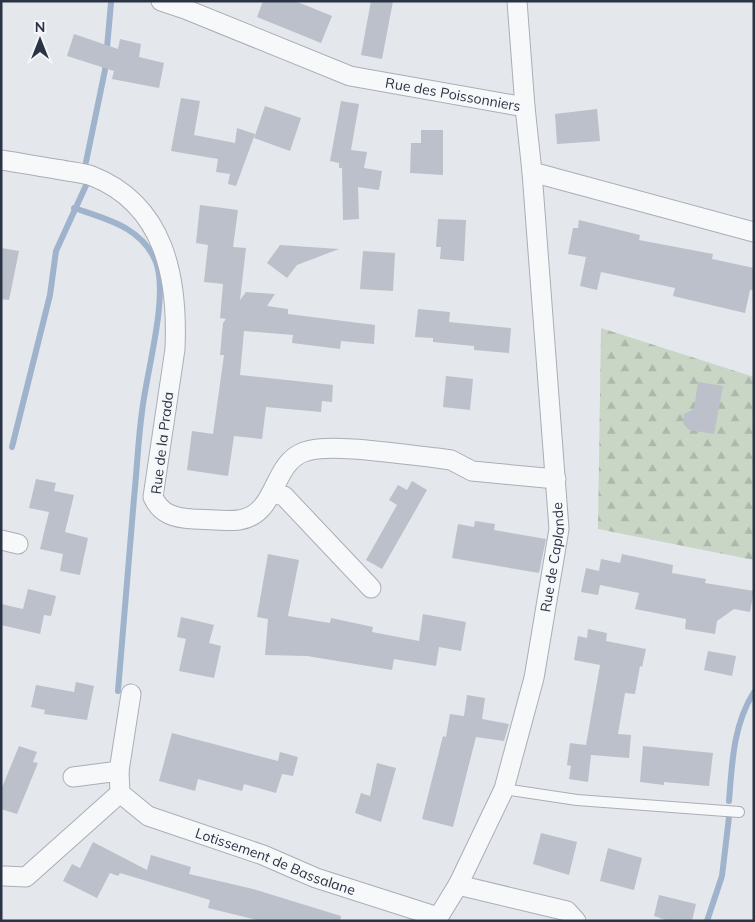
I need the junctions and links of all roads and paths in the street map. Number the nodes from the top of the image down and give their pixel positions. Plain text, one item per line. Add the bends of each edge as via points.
1 (161, 1) edge
2 (517, 1) edge
3 (525, 107) junction
4 (1, 160) edge
5 (532, 172) junction
6 (754, 232) edge
7 (556, 479) junction
8 (272, 493) junction
9 (371, 588) dead end
10 (131, 694) dead end
11 (119, 771) junction
12 (73, 777) dead end
13 (504, 789) junction
14 (120, 793) junction
15 (739, 812) dead end
16 (4, 876) dead end
17 (458, 886) junction
18 (437, 919) edge
19 (576, 921) edge

1 - 3 street, Rue des Poissonniers via 350,76
2 - 3 street
3 - 5 street, Rue des Poissonniers
4 - 8 street, Rue de la Prada via 91,176 114,187 149,220 160,239 176,308 175,350 153,489 156,504 174,517 238,520 258,512
5 - 6 street
5 - 7 street, Rue de Caplande
7 - 8 street, Rue de la Prada via 472,471 451,460 437,458 326,448 304,452 293,458 282,470
7 - 13 street, Rue de Caplande via 560,529 534,678
8 - 9 street via 284,496
10 - 11 street
11 - 12 street
11 - 14 street
13 - 15 lane via 577,800
13 - 17 street, Rue de Caplande
14 - 16 street via 26,877
14 - 18 street, Lotissement de Bassalane via 148,816
17 - 18 street, Rue de Caplande
17 - 19 street via 567,911

